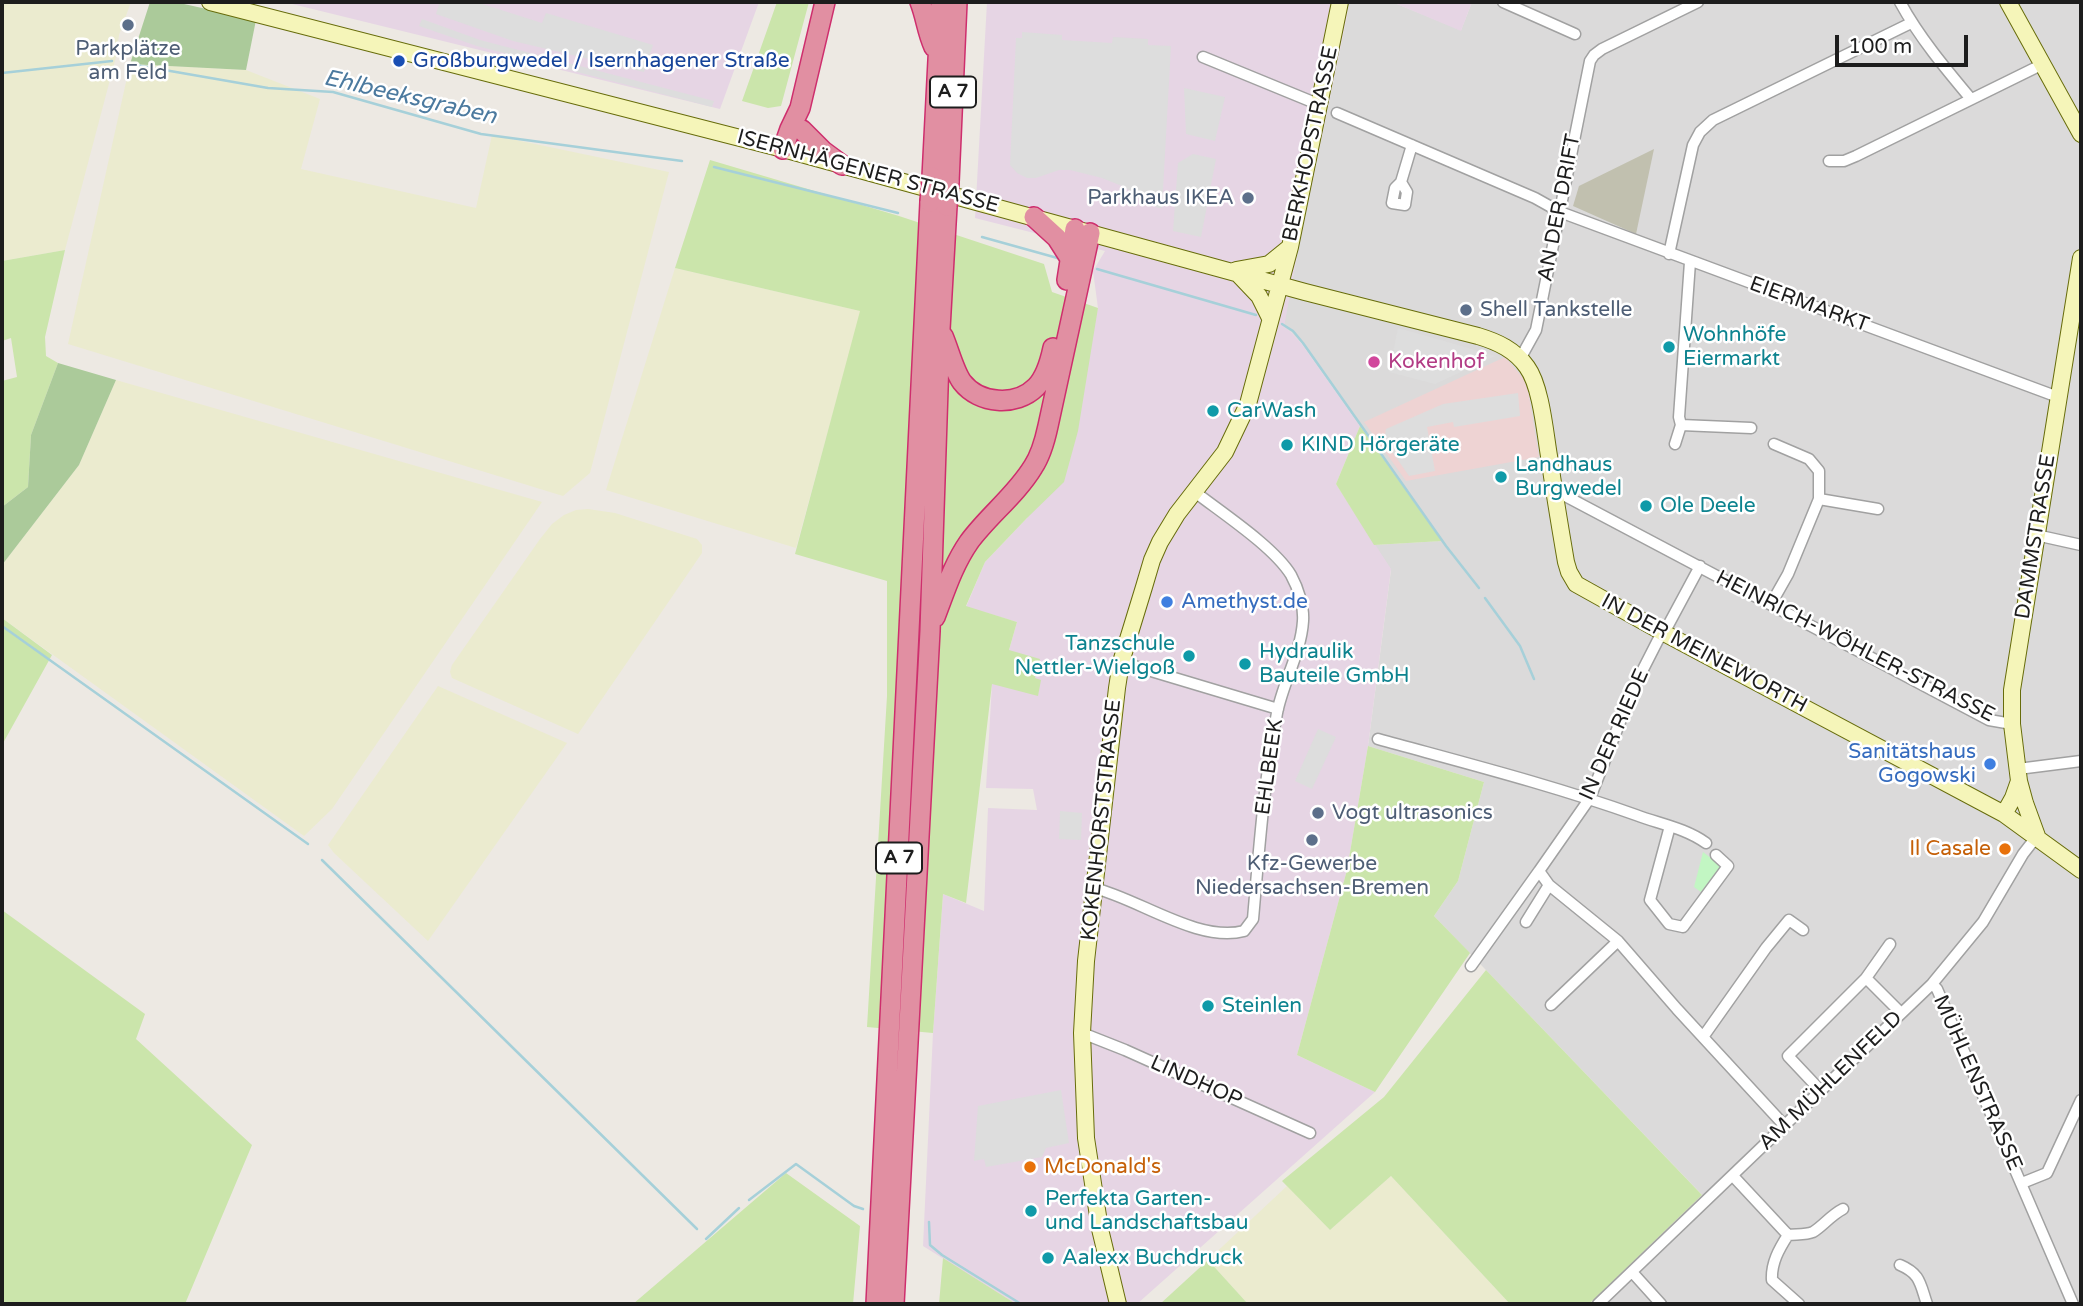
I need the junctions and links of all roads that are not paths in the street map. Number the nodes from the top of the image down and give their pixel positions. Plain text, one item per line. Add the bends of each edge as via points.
1 (210, 2) edge
2 (920, 2) edge
3 (941, 2) edge
4 (957, 2) edge
5 (1340, 2) edge
6 (1503, 2) edge
7 (1698, 2) edge
8 (1900, 2) edge
9 (2008, 2) edge
10 (827, 5) edge
11 (1911, 23) junction
12 (1575, 34) dead end
13 (938, 54) junction
14 (1203, 57) dead end
15 (2043, 64) junction
16 (1971, 99) junction
17 (1320, 105) junction
18 (800, 108) junction
19 (1337, 113) dead end
20 (802, 130) junction
21 (2081, 134) edge
22 (1412, 145) junction
23 (789, 150) junction
24 (1829, 161) dead end
25 (842, 164) junction
26 (940, 179) junction
27 (1401, 182) dead end
28 (939, 204) junction
29 (1560, 212) junction
30 (1034, 217) junction
31 (1083, 231) junction
32 (1290, 247) junction
33 (1669, 254) junction
34 (2081, 258) edge
35 (1071, 260) junction
36 (1690, 261) junction
37 (1234, 272) junction
38 (1279, 285) junction
39 (1270, 318) junction
40 (940, 329) junction
41 (1520, 359) junction
42 (2058, 397) junction
43 (1681, 425) junction
44 (1751, 428) dead end
45 (1675, 444) dead end
46 (1773, 444) dead end
47 (1554, 489) junction
48 (1195, 492) junction
49 (1819, 499) junction
50 (1878, 509) dead end
51 (2036, 535) junction
52 (2081, 545) edge
53 (1700, 566) junction
54 (1771, 604) junction
55 (930, 631) junction
56 (1664, 633) junction
57 (1121, 662) junction
58 (1278, 709) junction
59 (2012, 724) junction
60 (1378, 739) dead end
61 (2081, 761) edge
62 (2018, 775) junction
63 (1590, 798) junction
64 (2004, 814) junction
65 (1670, 826) junction
66 (2037, 836) junction
67 (1706, 843) dead end
68 (1716, 855) dead end
69 (2081, 870) edge
70 (1539, 871) junction
71 (1549, 886) junction
72 (1094, 888) junction
73 (1526, 922) dead end
74 (1803, 930) dead end
75 (1618, 941) junction
76 (1890, 944) dead end
77 (1471, 967) dead end
78 (1866, 978) junction
79 (1932, 984) junction
80 (1551, 1006) dead end
81 (1901, 1013) junction
82 (1082, 1033) junction
83 (1703, 1037) junction
84 (1820, 1090) junction
85 (2081, 1100) edge
86 (1784, 1125) junction
87 (1310, 1133) dead end
88 (1733, 1176) junction
89 (2022, 1183) junction
90 (1843, 1209) dead end
91 (1788, 1235) junction
92 (1900, 1265) dead end
93 (1632, 1272) junction
94 (876, 1304) edge
95 (894, 1304) edge
96 (1118, 1304) edge
97 (1598, 1304) edge
98 (1661, 1304) edge
99 (1799, 1304) edge
100 (1927, 1304) edge
101 (2073, 1304) edge

1 - 23 main road, ISERNHÄGENER STRASSE
2 - 13 highway via 927,34
3 - 13 highway, A 7
4 - 26 highway, A 7
5 - 17 main road, BERKHOPSTRASSE
6 - 12 street
7 - 29 street, AN DER DRIFT via 1594,54
8 - 11 street
9 - 15 main road
10 - 18 highway
11 - 16 street
11 - 33 street via 1713,120 1700,132 1693,145
13 - 26 highway, A 7
14 - 17 street
15 - 16 street
15 - 21 main road
16 - 24 street via 1856,156
17 - 32 main road, BERKHOPSTRASSE
18 - 20 highway
18 - 23 highway via 790,128
19 - 22 street, EIERMARKT
20 - 23 highway
20 - 25 highway
22 - 27 street
22 - 29 street, EIERMARKT
23 - 25 main road, ISERNHÄGENER STRASSE
25 - 30 main road, ISERNHÄGENER STRASSE
26 - 28 highway, A 7, bridge
28 - 40 highway, A 7
28 - 94 highway, A 7
29 - 33 street, EIERMARKT
29 - 41 street, AN DER DRIFT via 1536,330
30 - 31 main road, ISERNHÄGENER STRASSE
30 - 35 highway via 1058,238
31 - 35 highway
31 - 37 main road, ISERNHÄGENER STRASSE
31 - 55 highway via 1040,454 1025,479 965,549 948,579
32 - 37 main road via 1269,264
32 - 38 main road, BERKHOPSTRASSE
33 - 36 street, EIERMARKT
34 - 42 main road, DAMMSTRASSE
35 - 40 highway via 1047,370 1025,395 994,401 972,391 962,383
36 - 42 street, EIERMARKT
36 - 43 street
37 - 38 main road, ISERNHÄGENER STRASSE
37 - 39 main road via 1259,296
38 - 39 main road, KOKENHORSTSTRASSE
38 - 41 main road, ISERNHÄGENER STRASSE via 1478,336 1502,344
39 - 48 main road, KOKENHORSTSTRASSE via 1243,418
40 - 55 highway, A 7
41 - 47 main road, IN DER MEINEWORTH via 1535,381
42 - 51 main road, DAMMSTRASSE
43 - 44 street
43 - 45 street
46 - 49 street via 1809,459 1819,471
47 - 53 street, HEINRICH-WÖHLER-STRASSE
47 - 56 main road, IN DER MEINEWORTH via 1566,562 1576,584
48 - 57 main road, KOKENHORSTSTRASSE via 1167,529 1152,560
48 - 58 street, EHLBEEK via 1276,556 1300,595 1301,631
49 - 50 street
49 - 54 street
51 - 52 street
51 - 59 main road, DAMMSTRASSE via 2012,690
53 - 54 street, HEINRICH-WÖHLER-STRASSE
53 - 56 street, HEINRICH-WÖHLER-STRASSE
54 - 59 street, HEINRICH-WÖHLER-STRASSE via 1989,720
55 - 95 highway, A 7
56 - 63 street, IN DER RIEDE via 1633,689
56 - 64 main road, IN DER MEINEWORTH
57 - 58 street
57 - 72 main road, KOKENHORSTSTRASSE
58 - 72 street, EHLBEEK via 1253,919 1244,931 1181,924
59 - 62 main road, DAMMSTRASSE
60 - 63 street
61 - 62 street
62 - 64 main road
62 - 66 main road, DAMMSTRASSE
63 - 65 street
63 - 70 street, IN DER RIEDE
64 - 66 main road, IN DER MEINEWORTH
65 - 67 street
65 - 68 street via 1650,900 1669,923 1683,927 1728,866
66 - 69 main road, IN DER MEINEWORTH
66 - 79 street, AM MÜHLENFELD via 1983,922
70 - 71 street
70 - 77 street, IN DER RIEDE
71 - 73 street
71 - 75 street
72 - 82 main road, KOKENHORSTSTRASSE
74 - 83 street via 1789,920
75 - 80 street
75 - 83 street
76 - 78 street
78 - 81 street
78 - 84 street via 1788,1056
79 - 81 street, AM MÜHLENFELD
79 - 89 street, MÜHLENSTRASSE
81 - 84 street, AM MÜHLENFELD
82 - 87 street, LINDHOP
82 - 96 main road, KOKENHORSTSTRASSE via 1086,1138
83 - 86 street
84 - 86 street, AM MÜHLENFELD
85 - 89 street, MÜHLENSTRASSE via 2047,1173
86 - 88 street, AM MÜHLENFELD
88 - 91 street
88 - 93 street, AM MÜHLENFELD
89 - 101 street, MÜHLENSTRASSE
90 - 91 street via 1814,1231
91 - 99 street via 1772,1268 1772,1280
92 - 100 street via 1918,1277
93 - 97 street, AM MÜHLENFELD
93 - 98 street

